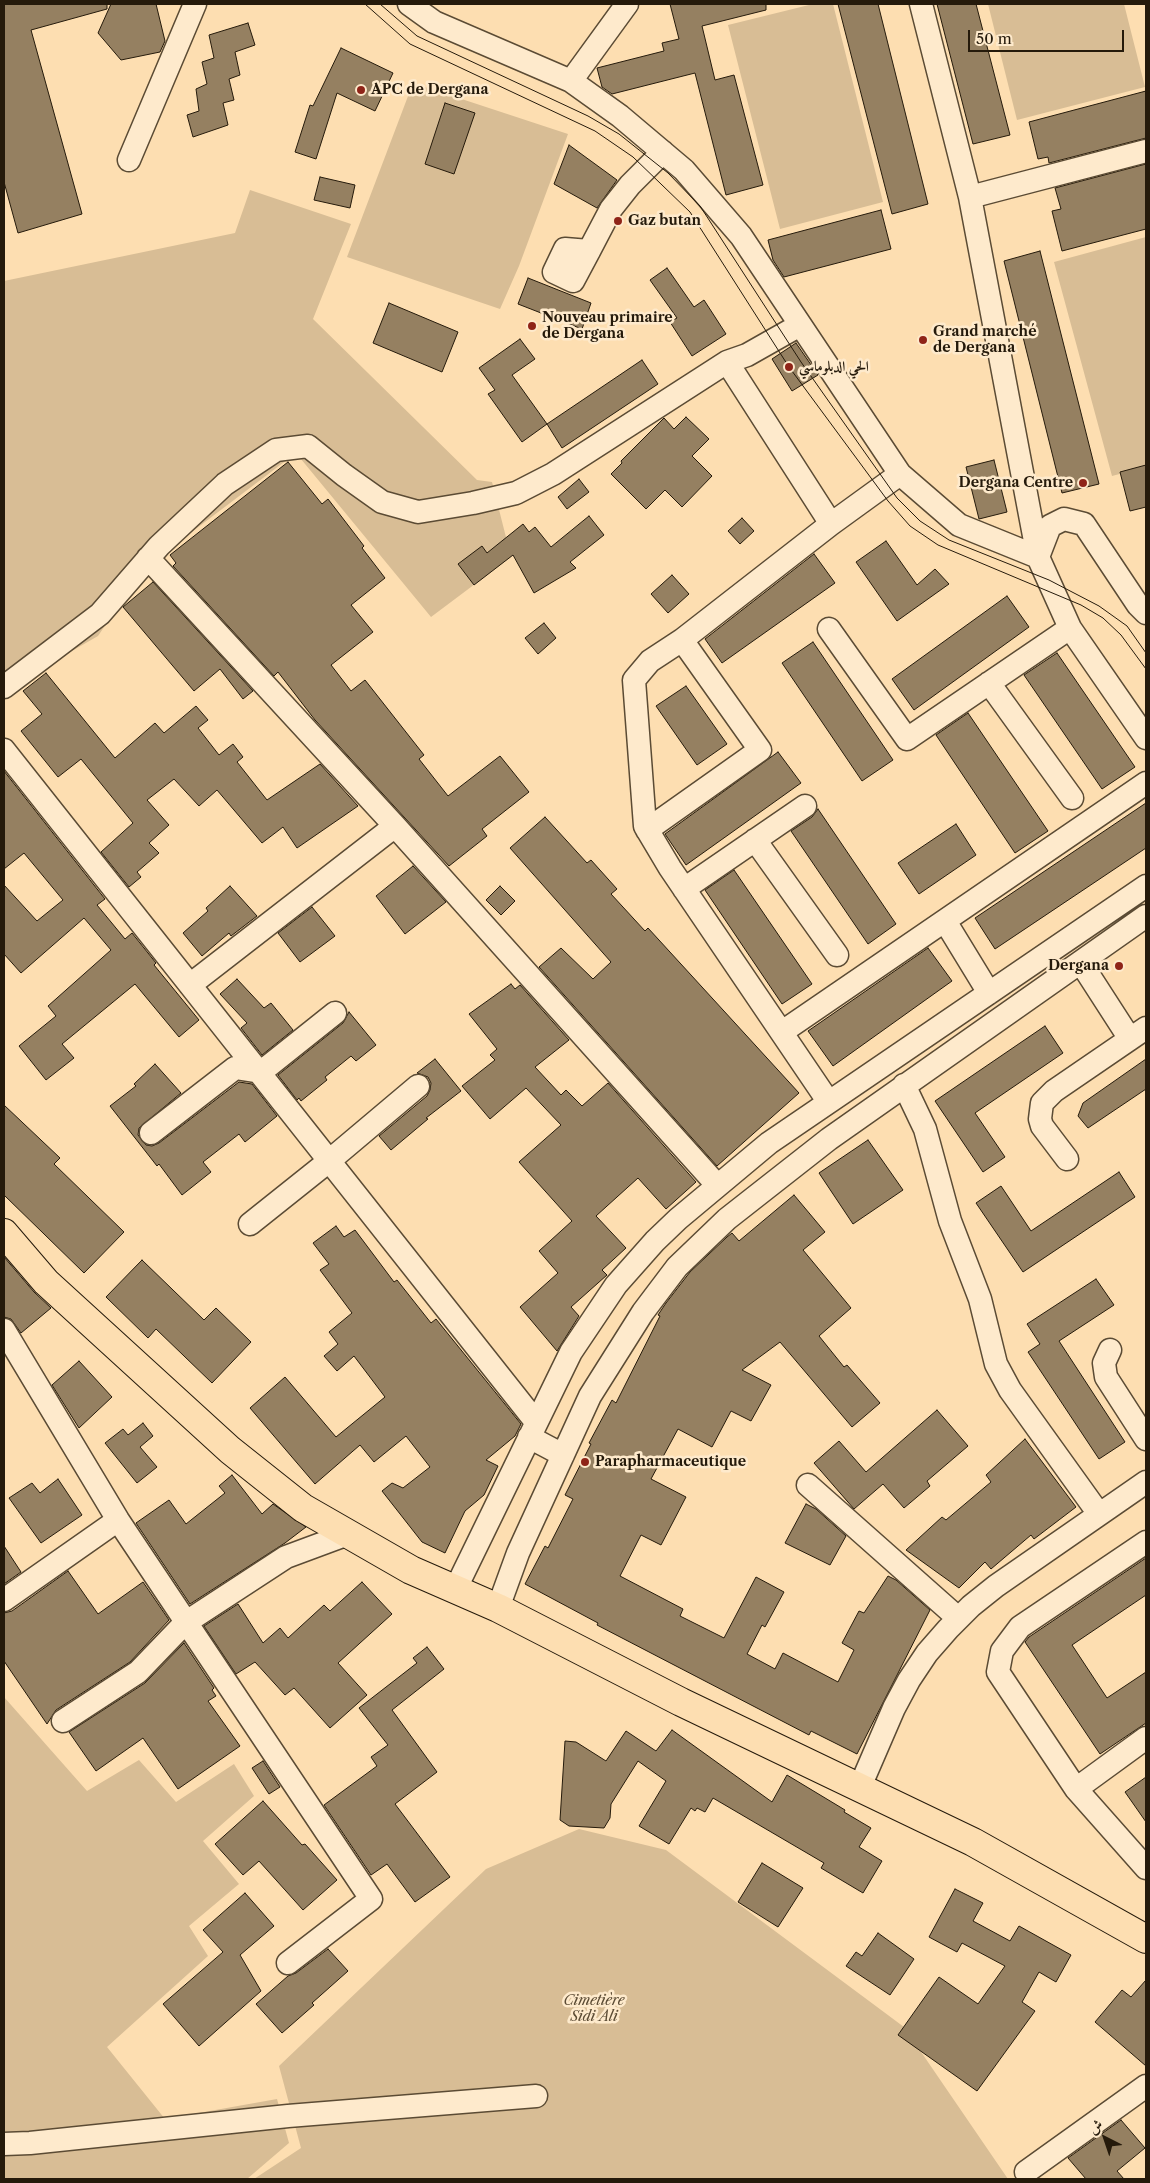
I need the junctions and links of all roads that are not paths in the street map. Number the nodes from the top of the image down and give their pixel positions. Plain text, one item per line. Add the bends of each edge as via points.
1 (195, 4) edge
2 (409, 4) edge
3 (627, 4) edge
4 (921, 4) edge
5 (571, 81) junction
6 (1146, 151) edge
7 (663, 152) junction
8 (129, 160) dead end
9 (970, 197) junction
10 (589, 251) dead end
11 (800, 325) junction
12 (727, 362) junction
13 (900, 474) junction
14 (830, 524) junction
15 (1038, 557) junction
16 (148, 558) junction
17 (1146, 613) edge
18 (1070, 628) junction
19 (829, 629) dead end
20 (682, 640) junction
21 (989, 683) junction
22 (4, 687) edge
23 (1146, 738) edge
24 (4, 750) edge
25 (1146, 783) edge
26 (1072, 798) dead end
27 (805, 806) dead end
28 (395, 826) junction
29 (647, 830) junction
30 (755, 840) junction
31 (1146, 886) edge
32 (684, 888) junction
33 (1146, 916) edge
34 (945, 921) junction
35 (836, 955) dead end
36 (1081, 963) junction
37 (190, 985) junction
38 (989, 993) junction
39 (335, 1013) dead end
40 (782, 1032) junction
41 (1138, 1033) edge
42 (261, 1072) junction
43 (864, 1079) junction
44 (904, 1085) junction
45 (418, 1086) dead end
46 (828, 1102) junction
47 (878, 1104) junction
48 (150, 1133) dead end
49 (1066, 1159) dead end
50 (329, 1161) junction
51 (717, 1185) junction
52 (250, 1224) dead end
53 (6, 1240) edge
54 (4, 1330) edge
55 (1110, 1350) dead end
56 (533, 1429) junction
57 (1146, 1439) edge
58 (563, 1455) junction
59 (1146, 1482) edge
60 (808, 1485) dead end
61 (1099, 1514) junction
62 (118, 1520) junction
63 (348, 1534) junction
64 (1146, 1542) edge
65 (455, 1590) junction
66 (4, 1600) edge
67 (498, 1608) junction
68 (958, 1618) junction
69 (185, 1622) junction
70 (63, 1721) dead end
71 (1146, 1738) edge
72 (859, 1789) junction
73 (1076, 1789) junction
74 (1146, 1868) edge
75 (1146, 1939) edge
76 (288, 1962) dead end
77 (1146, 2086) edge
78 (536, 2096) dead end
79 (4, 2144) edge
80 (1026, 2172) dead end

1 - 8 street
2 - 5 street via 434,22
3 - 5 street
4 - 9 street
5 - 7 street
6 - 9 street
7 - 10 street via 630,184 611,209
7 - 11 street via 684,170 742,236
9 - 15 street
11 - 12 street via 747,355
11 - 13 street
12 - 14 street
12 - 16 street via 553,474 516,493 473,503 418,512 409,510 382,502 308,446 276,450 225,484
13 - 14 street
13 - 15 street via 959,525
14 - 20 street
15 - 17 street via 1050,526 1064,519 1084,524
15 - 18 street
16 - 22 street via 100,614
16 - 28 street
18 - 21 street
18 - 23 street
19 - 21 street via 907,739
20 - 29 street via 650,661 634,680
20 - 29 street via 760,750
21 - 26 street
24 - 37 street
25 - 34 street
27 - 30 street
28 - 37 street
28 - 51 street
29 - 32 street
30 - 32 street
30 - 35 street
31 - 38 street
32 - 40 street
33 - 36 street
34 - 38 street
34 - 40 street
36 - 41 street
36 - 44 street
37 - 42 street
38 - 43 street
39 - 42 street
40 - 46 street
41 - 49 street via 1042,1102 1042,1126
42 - 48 street via 235,1068
42 - 50 street
43 - 46 street
43 - 47 street
44 - 47 street
44 - 61 street via 925,1129 950,1221 980,1298 999,1370
45 - 50 street
46 - 51 street
47 - 58 street via 762,1189 677,1267 643,1312 590,1396
50 - 52 street
50 - 56 street
51 - 56 street via 655,1241 616,1285 571,1352
53 - 63 main road via 46,1282 230,1450 303,1508
54 - 62 street
55 - 57 street via 1104,1363 1106,1377
56 - 58 street
56 - 65 street
58 - 67 street via 518,1553
59 - 61 street
60 - 68 street
61 - 68 street via 996,1586
62 - 66 street
62 - 69 street
63 - 65 main road via 411,1570
63 - 69 street via 286,1556
64 - 73 street via 1020,1627 1002,1651 998,1672
65 - 67 main road
67 - 72 main road
68 - 72 street via 927,1653 909,1680
69 - 70 street via 138,1672
69 - 76 street via 371,1899
71 - 73 street
72 - 75 main road via 980,1846
73 - 74 street
77 - 80 street
78 - 79 street

